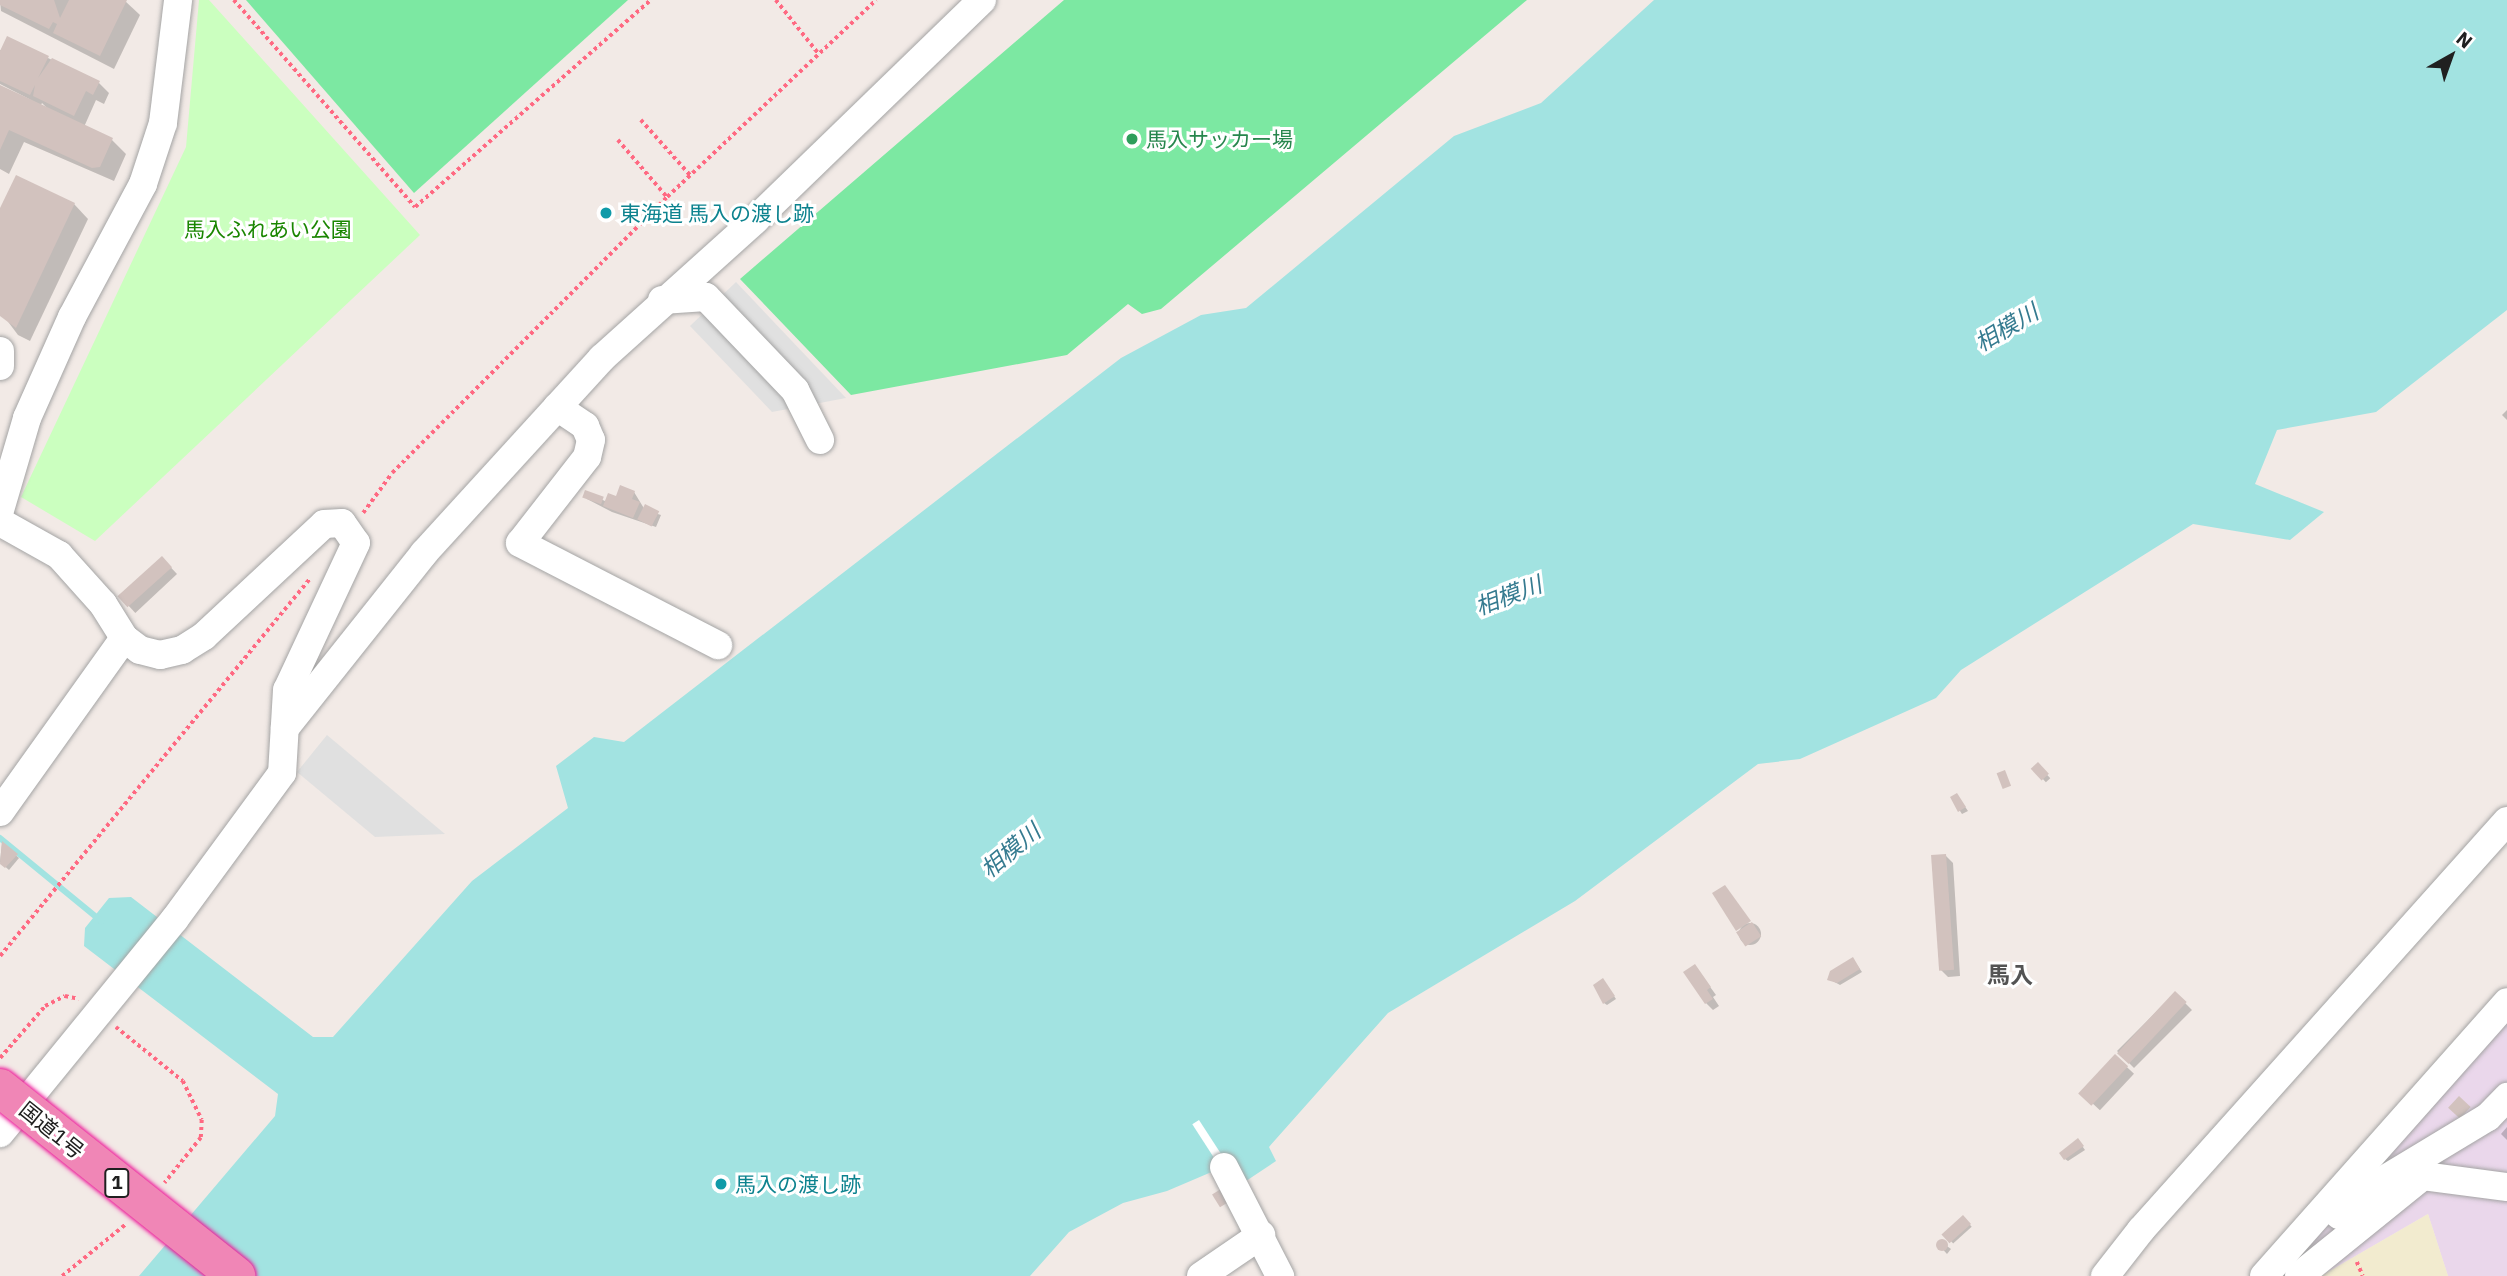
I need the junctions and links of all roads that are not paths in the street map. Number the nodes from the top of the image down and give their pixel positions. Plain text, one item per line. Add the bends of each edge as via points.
1 (178, 0) edge
2 (982, 0) edge
3 (663, 300) junction
4 (0, 351) edge
5 (0, 366) edge
6 (557, 407) junction
7 (820, 440) dead end
8 (0, 510) edge
9 (0, 522) edge
10 (124, 638) junction
11 (718, 645) dead end
12 (285, 728) junction
13 (0, 812) edge
14 (2507, 821) edge
15 (2507, 1002) edge
16 (0, 1088) edge
17 (2507, 1097) edge
18 (0, 1133) edge
19 (1224, 1167) dead end
20 (2420, 1169) junction
21 (2507, 1187) edge
22 (2305, 1230) junction
23 (1261, 1235) junction
24 (236, 1276) edge
25 (1200, 1276) edge
26 (1280, 1276) edge
27 (2105, 1276) edge
28 (2264, 1276) edge
29 (2299, 1276) edge

1 - 8 street via 163,123 143,184 72,317 27,418
2 - 3 street via 755,220
3 - 6 street
3 - 7 street via 706,297 795,390
4 - 5 street
6 - 11 street via 585,426 591,440 586,457 520,543
6 - 12 street via 424,552
9 - 10 street via 59,555 103,604
10 - 12 street via 140,650 160,655 182,650 225,618 324,524 342,523 356,543 287,690
10 - 13 street
12 - 18 street via 282,774 174,920
14 - 27 street via 2150,1219
15 - 22 street
16 - 24 highway, 国道1号 / 1, bridge
17 - 20 street
19 - 23 street
20 - 21 street
20 - 22 street via 2362,1193 2334,1220
20 - 29 street
22 - 28 street
23 - 25 street
23 - 26 street

